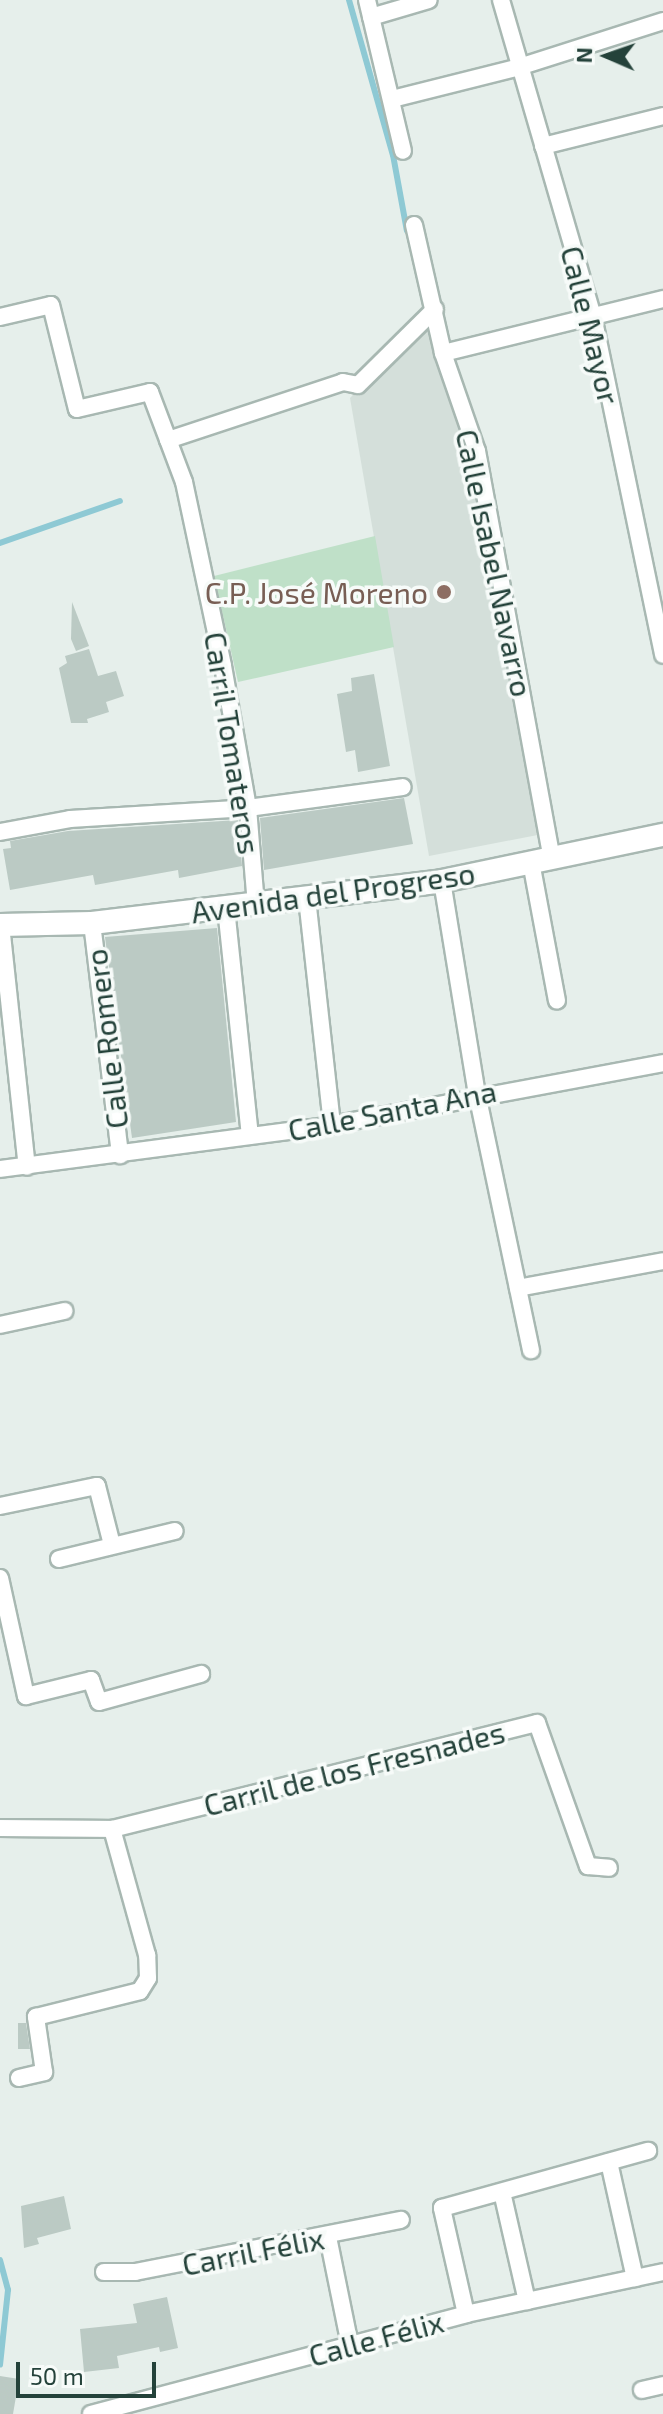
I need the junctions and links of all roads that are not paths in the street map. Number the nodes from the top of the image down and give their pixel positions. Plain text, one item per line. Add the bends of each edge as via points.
1 (367, 0) edge
2 (429, 0) edge
3 (501, 0) edge
4 (371, 17) junction
5 (663, 21) edge
6 (519, 67) junction
7 (392, 99) junction
8 (663, 116) edge
9 (543, 146) junction
10 (403, 151) dead end
11 (414, 225) dead end
12 (663, 299) edge
13 (435, 309) junction
14 (593, 316) junction
15 (0, 317) edge
16 (443, 353) junction
17 (168, 440) junction
18 (663, 655) edge
19 (403, 787) dead end
20 (248, 808) junction
21 (0, 832) edge
22 (663, 835) edge
23 (542, 860) junction
24 (442, 881) junction
25 (307, 898) junction
26 (256, 905) junction
27 (226, 908) junction
28 (92, 923) junction
29 (1, 925) edge
30 (557, 1001) dead end
31 (663, 1063) edge
32 (477, 1094) junction
33 (332, 1125) junction
34 (250, 1136) junction
35 (120, 1155) junction
36 (27, 1167) junction
37 (0, 1169) edge
38 (663, 1261) edge
39 (518, 1288) junction
40 (64, 1311) dead end
41 (0, 1325) edge
42 (531, 1350) dead end
43 (0, 1506) edge
44 (175, 1531) dead end
45 (112, 1545) junction
46 (59, 1559) dead end
47 (0, 1578) edge
48 (201, 1674) dead end
49 (0, 1828) edge
50 (112, 1829) junction
51 (609, 1868) dead end
52 (19, 2078) dead end
53 (648, 2151) dead end
54 (609, 2162) junction
55 (502, 2192) junction
56 (401, 2220) dead end
57 (328, 2237) junction
58 (104, 2272) dead end
59 (663, 2272) edge
60 (635, 2278) junction
61 (527, 2301) junction
62 (466, 2314) junction
63 (350, 2345) junction
64 (663, 2385) edge
65 (642, 2390) dead end
66 (91, 2414) edge

1 - 4 street
2 - 4 street
3 - 6 street, Calle Mayor
4 - 7 street
5 - 6 street
6 - 7 street
6 - 9 street, Calle Mayor
7 - 10 street
8 - 9 street
9 - 14 street, Calle Mayor
11 - 13 street, Calle Isabel Navarro
12 - 14 street
13 - 16 street, Calle Isabel Navarro
13 - 17 street via 358,385 343,382
14 - 16 street
14 - 18 street, Calle Mayor
15 - 17 street, Carril Tomateros via 51,305 77,409 150,392
16 - 23 street, Calle Isabel Navarro via 477,451
17 - 20 street, Carril Tomateros via 184,482
19 - 20 street
20 - 21 street via 70,819
20 - 26 street, Carril Tomateros
22 - 23 main road, Avenida del Progreso
23 - 24 main road, Avenida del Progreso
23 - 30 street, Calle Isabel Navarro
24 - 25 main road, Avenida del Progreso
24 - 32 street
25 - 26 main road, Avenida del Progreso
25 - 33 street
26 - 27 main road, Avenida del Progreso
27 - 28 main road, Avenida del Progreso
27 - 34 street
28 - 29 main road, Avenida del Progreso
28 - 35 street, Calle Romero
29 - 36 street
31 - 32 street, Calle Santa Ana
32 - 33 street, Calle Santa Ana
32 - 39 street
33 - 34 street, Calle Santa Ana
34 - 35 street, Calle Santa Ana
35 - 36 street, Calle Santa Ana
36 - 37 street, Calle Santa Ana
38 - 39 street
39 - 42 street
40 - 41 street
43 - 45 street via 97,1486
44 - 45 street
45 - 46 street
47 - 48 street via 26,1696 91,1680 99,1702
49 - 50 street, Carril de los Fresnades
50 - 51 street, Carril de los Fresnades via 537,1723 588,1866
50 - 52 street via 147,1955 148,1978 140,1991 36,2017 44,2072
53 - 54 street
54 - 55 street
54 - 60 street
55 - 61 street
55 - 62 street via 442,2208
56 - 57 street, Carril Félix
57 - 58 street, Carril Félix via 135,2272
57 - 63 street
59 - 60 street, Calle Félix
60 - 61 street, Calle Félix
61 - 62 street, Calle Félix
62 - 63 street, Calle Félix
63 - 66 street, Calle Félix
64 - 65 street

